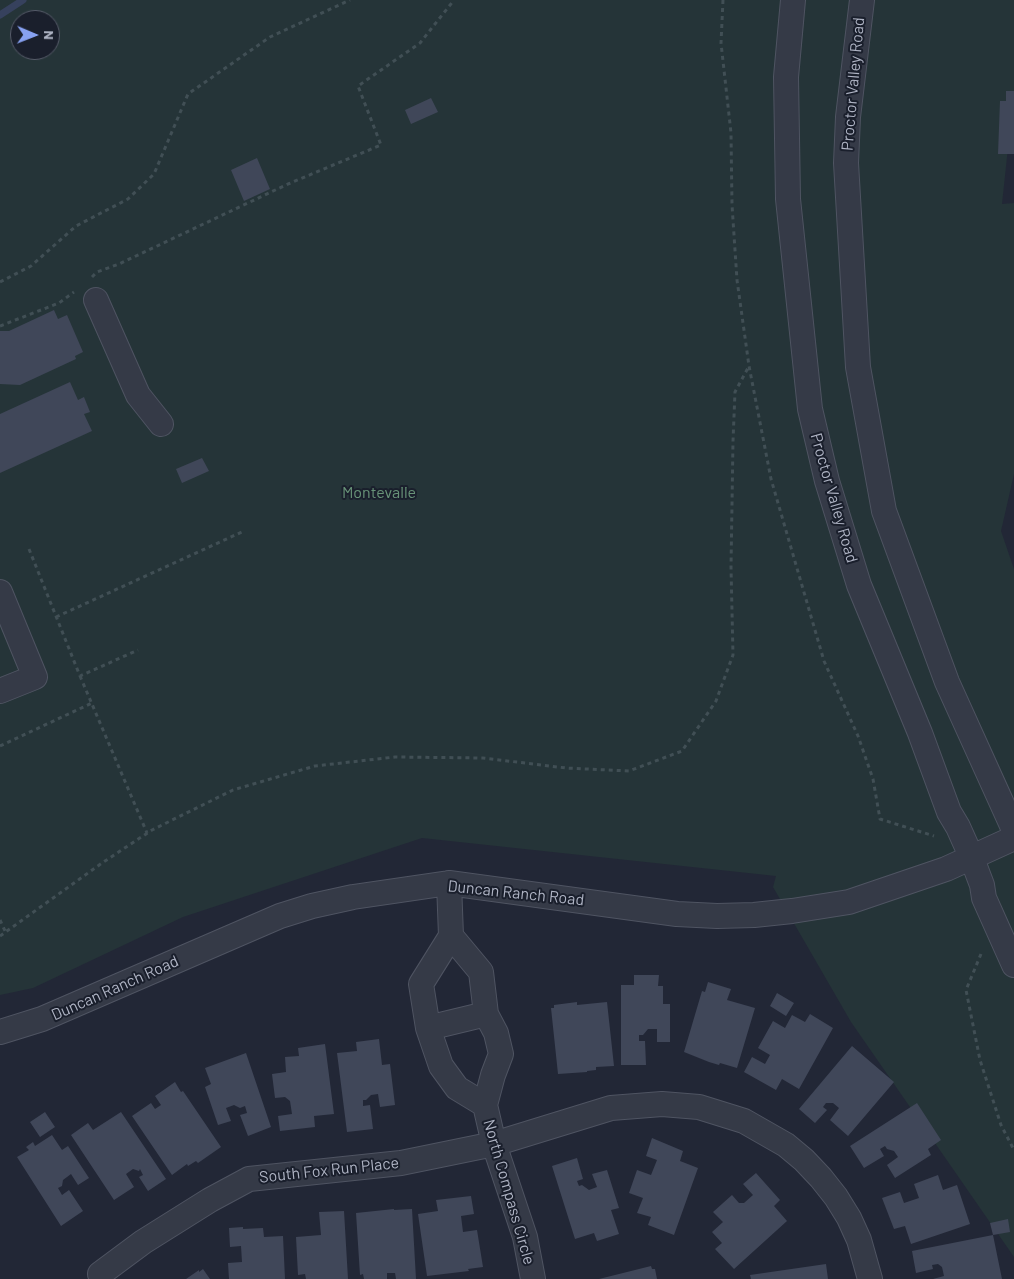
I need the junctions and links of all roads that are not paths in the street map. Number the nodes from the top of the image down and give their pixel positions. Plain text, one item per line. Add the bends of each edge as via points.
1 (794, 0) edge
2 (862, 0) edge
3 (87, 290) road end
4 (161, 424) dead end
5 (0, 592) edge
6 (0, 691) edge
7 (1014, 830) edge
8 (1014, 838) edge
9 (971, 856) junction
10 (449, 883) junction
11 (451, 936) junction
12 (1014, 965) edge
13 (486, 1014) junction
14 (428, 1028) junction
15 (0, 1032) edge
16 (485, 1106) junction
17 (494, 1144) junction
18 (100, 1274) dead end
19 (533, 1279) edge
20 (870, 1279) edge

1 - 9 street, Proctor Valley Road via 786,78 788,199 810,409 827,481 859,584 920,732 948,812
2 - 7 street, Proctor Valley Road via 846,162 858,367 884,510 947,682
3 - 4 street via 138,395
5 - 6 street via 35,677
8 - 9 street, Duncan Ranch Road
9 - 10 street, Duncan Ranch Road via 946,869 849,902 754,915 678,914
9 - 12 street, Proctor Valley Road via 984,898
10 - 11 street
10 - 15 street, Duncan Ranch Road via 353,897 280,916 42,1020
11 - 13 street, North Compass Circle via 481,972
11 - 14 street, North Compass Circle via 420,984
13 - 14 street
13 - 16 street, North Compass Circle via 496,1033 501,1054
14 - 16 street, North Compass Circle via 441,1066 457,1088
16 - 17 street, North Compass Circle
17 - 18 street, South Fox Run Place via 401,1163 249,1179 143,1242
17 - 19 street, North Compass Circle via 524,1237
17 - 20 street, South Fox Run Place via 611,1108 669,1104 722,1113 744,1121 786,1145 821,1178 836,1197 859,1240

